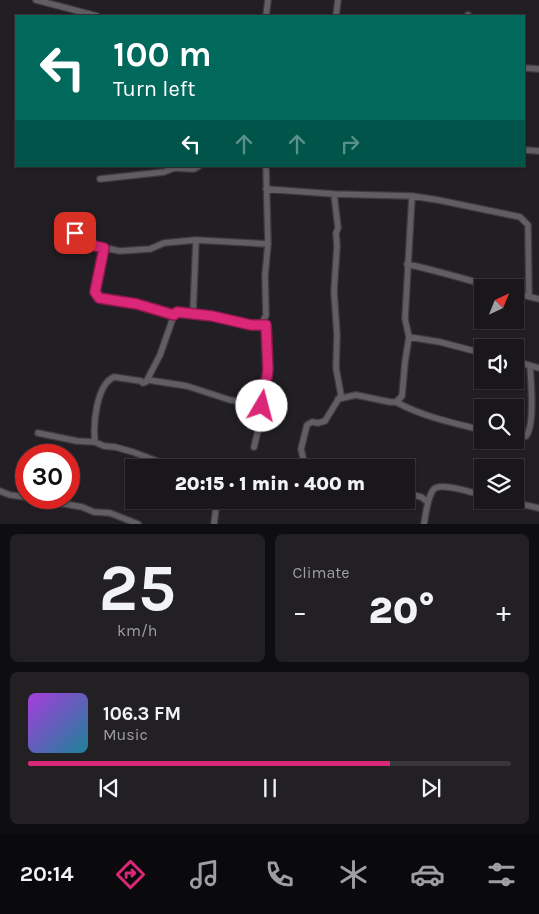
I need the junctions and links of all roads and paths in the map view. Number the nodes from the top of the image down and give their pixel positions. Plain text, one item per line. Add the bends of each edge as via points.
1 (36, 0) edge
2 (268, 0) edge
3 (338, 0) edge
4 (93, 15) edge
5 (266, 15) edge
6 (336, 15) edge
7 (525, 68) edge
8 (539, 69) edge
9 (525, 150) edge
10 (539, 151) edge
11 (197, 167) edge
12 (266, 167) edge
13 (100, 179) dead end
14 (266, 189) junction
15 (334, 194) junction
16 (412, 196) junction
17 (75, 233) dead end
18 (196, 240) junction
19 (268, 244) junction
20 (104, 248) junction
21 (406, 264) junction
22 (474, 282) edge
23 (524, 295) edge
24 (529, 296) junction
25 (539, 299) edge
26 (193, 314) junction
27 (174, 315) junction
28 (261, 325) junction
29 (409, 337) junction
30 (474, 351) edge
31 (524, 364) edge
32 (530, 366) junction
33 (539, 368) edge
34 (148, 380) junction
35 (338, 399) junction
36 (396, 402) junction
37 (262, 406) junction
38 (474, 428) edge
39 (38, 433) dead end
40 (524, 436) edge
41 (95, 442) junction
42 (254, 447) dead end
43 (152, 459) edge
44 (302, 459) edge
45 (0, 491) edge
46 (474, 493) edge
47 (15, 496) edge
48 (415, 496) edge
49 (428, 502) junction
50 (524, 505) edge
51 (80, 507) edge
52 (539, 508) edge
53 (216, 509) edge
54 (138, 524) edge
55 (214, 524) edge
56 (424, 524) edge

1 - 4 street
2 - 5 street
3 - 6 street
7 - 8 street
9 - 10 street
11 - 13 street
12 - 14 street
14 - 15 street
14 - 19 street
15 - 16 street
15 - 35 street via 338,228 334,291
16 - 21 street
16 - 24 street via 510,214 525,220 528,225
17 - 20 street
18 - 19 street
18 - 20 street via 164,243 150,249 120,251
18 - 26 street
19 - 28 street via 266,315
20 - 27 street via 95,292 97,297
21 - 22 street
21 - 29 street via 404,319
23 - 24 street
24 - 25 street
26 - 27 street via 177,312
26 - 28 street
27 - 34 street
28 - 37 street via 266,325 268,370
29 - 30 street
29 - 36 street via 402,396
31 - 32 street
32 - 33 street
32 - 40 street via 532,405 529,433
34 - 37 street via 187,386
34 - 41 street via 143,383 118,377 108,380 102,389 96,414
35 - 36 street via 356,395
35 - 44 street via 325,421 307,425 301,449
36 - 38 street via 414,412
37 - 42 street
39 - 41 street
41 - 43 street
45 - 47 street
46 - 49 street via 440,486 433,490
48 - 49 street
49 - 56 street
50 - 52 street
51 - 54 street via 110,513
53 - 55 street

